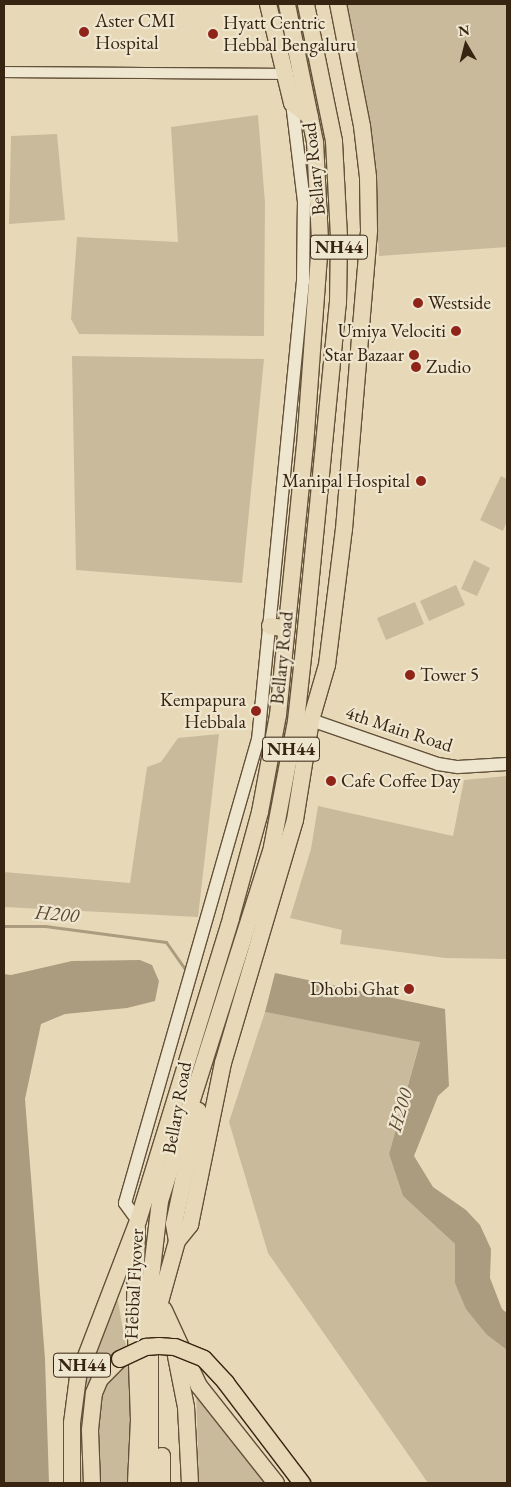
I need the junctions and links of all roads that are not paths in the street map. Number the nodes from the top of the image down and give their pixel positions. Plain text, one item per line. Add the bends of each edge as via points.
1 (268, 4) edge
2 (287, 4) edge
3 (306, 4) edge
4 (338, 4) edge
5 (4, 72) edge
6 (294, 74) junction
7 (292, 103) junction
8 (310, 117) junction
9 (270, 626) junction
10 (287, 629) junction
11 (311, 720) junction
12 (507, 764) edge
13 (242, 971) junction
14 (229, 1012) junction
15 (196, 1093) junction
16 (138, 1221) junction
17 (177, 1241) junction
18 (123, 1252) junction
19 (155, 1307) junction
20 (171, 1326) junction
21 (72, 1483) edge
22 (92, 1483) edge
23 (126, 1483) edge
24 (136, 1483) edge
25 (150, 1483) edge
26 (162, 1483) edge
27 (190, 1483) edge
28 (276, 1483) edge
29 (302, 1483) edge

1 - 6 highway
2 - 6 highway, Bellary Road / NH44
3 - 13 highway, Bellary Road / NH44 via 334,141 338,195 338,303 296,721 272,847
4 - 11 highway, Bellary Road via 362,126 368,177 369,230 343,538 327,665
5 - 6 street
6 - 7 highway
6 - 8 highway, Bellary Road / NH44
7 - 8 highway
7 - 9 street via 304,202 303,281
8 - 10 highway, Bellary Road / NH44 via 320,190 319,258
9 - 10 highway
9 - 16 street via 258,740 125,1204
10 - 16 highway, Bellary Road / NH44 via 278,715 260,812
11 - 12 street, 4th Main Road via 438,764 458,767
11 - 13 highway, Bellary Road via 295,820
13 - 14 highway, Bellary Road / NH44
14 - 15 highway, Bellary Road / NH44
14 - 17 highway via 221,1070 190,1225
15 - 17 highway, Bellary Road / NH44 via 199,1114 174,1224
15 - 19 highway, Hebbal Flyover via 160,1201 153,1246
16 - 18 highway, NH44
16 - 24 highway, Hebbal Flyover / NH44 via 135,1304 139,1420
17 - 19 highway, Bellary Road / NH44
18 - 21 highway, NH44 via 76,1388
18 - 23 highway via 129,1416
19 - 20 highway
19 - 25 highway, Hebbal Flyover
19 - 26 highway
20 - 27 highway via 186,1406
20 - 28 highway via 199,1386
22 - 29 highway, bridge via 91,1409 100,1380 120,1359 159,1346 192,1353 215,1370

